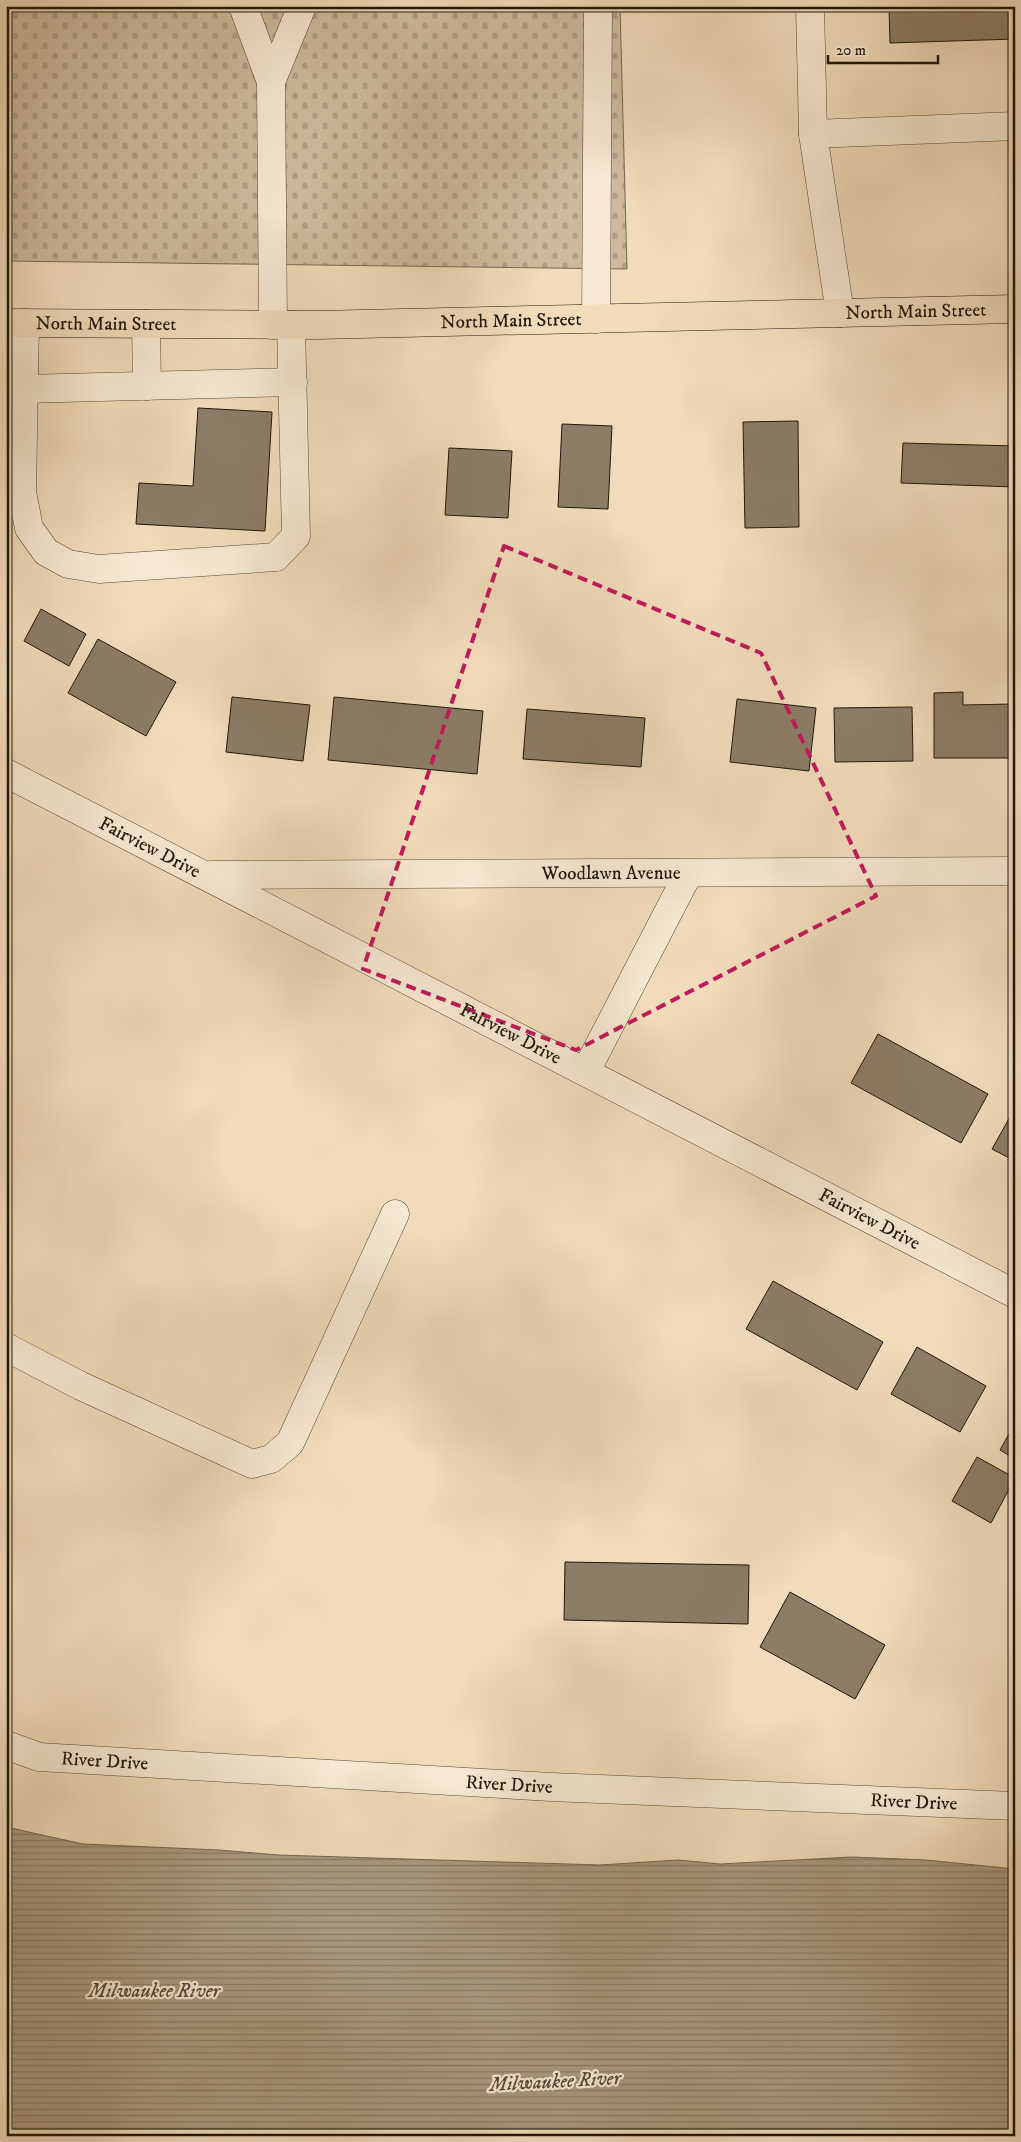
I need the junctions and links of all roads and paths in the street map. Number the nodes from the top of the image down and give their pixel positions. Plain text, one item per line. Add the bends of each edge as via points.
1 (243, 6) edge
2 (302, 6) edge
3 (598, 6) edge
4 (810, 6) edge
5 (271, 82) junction
6 (1015, 126) edge
7 (813, 134) junction
8 (1015, 309) edge
9 (840, 313) junction
10 (596, 319) junction
11 (16, 323) edge
12 (146, 324) junction
13 (282, 325) junction
14 (293, 382) junction
15 (147, 386) junction
16 (23, 389) junction
17 (6, 773) edge
18 (1015, 871) edge
19 (688, 874) junction
20 (208, 875) junction
21 (586, 1071) junction
22 (396, 1214) dead end
23 (1015, 1294) edge
24 (6, 1347) edge
25 (6, 1745) edge
26 (1015, 1806) edge

1 - 5 street
2 - 5 street
3 - 10 street
4 - 7 street
5 - 13 street
6 - 7 street
7 - 9 street
8 - 9 main road, North Main Street
9 - 10 main road, North Main Street
10 - 13 main road, North Main Street
11 - 12 main road, North Main Street
11 - 16 street
12 - 13 main road, North Main Street
12 - 15 street
13 - 14 street
14 - 15 street
14 - 16 street via 296,536 276,558 99,569 68,564 46,552 29,528 22,492
15 - 16 street
17 - 20 street, Fairview Drive
18 - 19 street, Woodlawn Avenue
19 - 20 street, Woodlawn Avenue
19 - 21 street
20 - 21 street, Fairview Drive
21 - 23 street, Fairview Drive
22 - 24 street via 290,1442 271,1459 252,1464 81,1386
25 - 26 street, River Drive via 49,1758 551,1787

